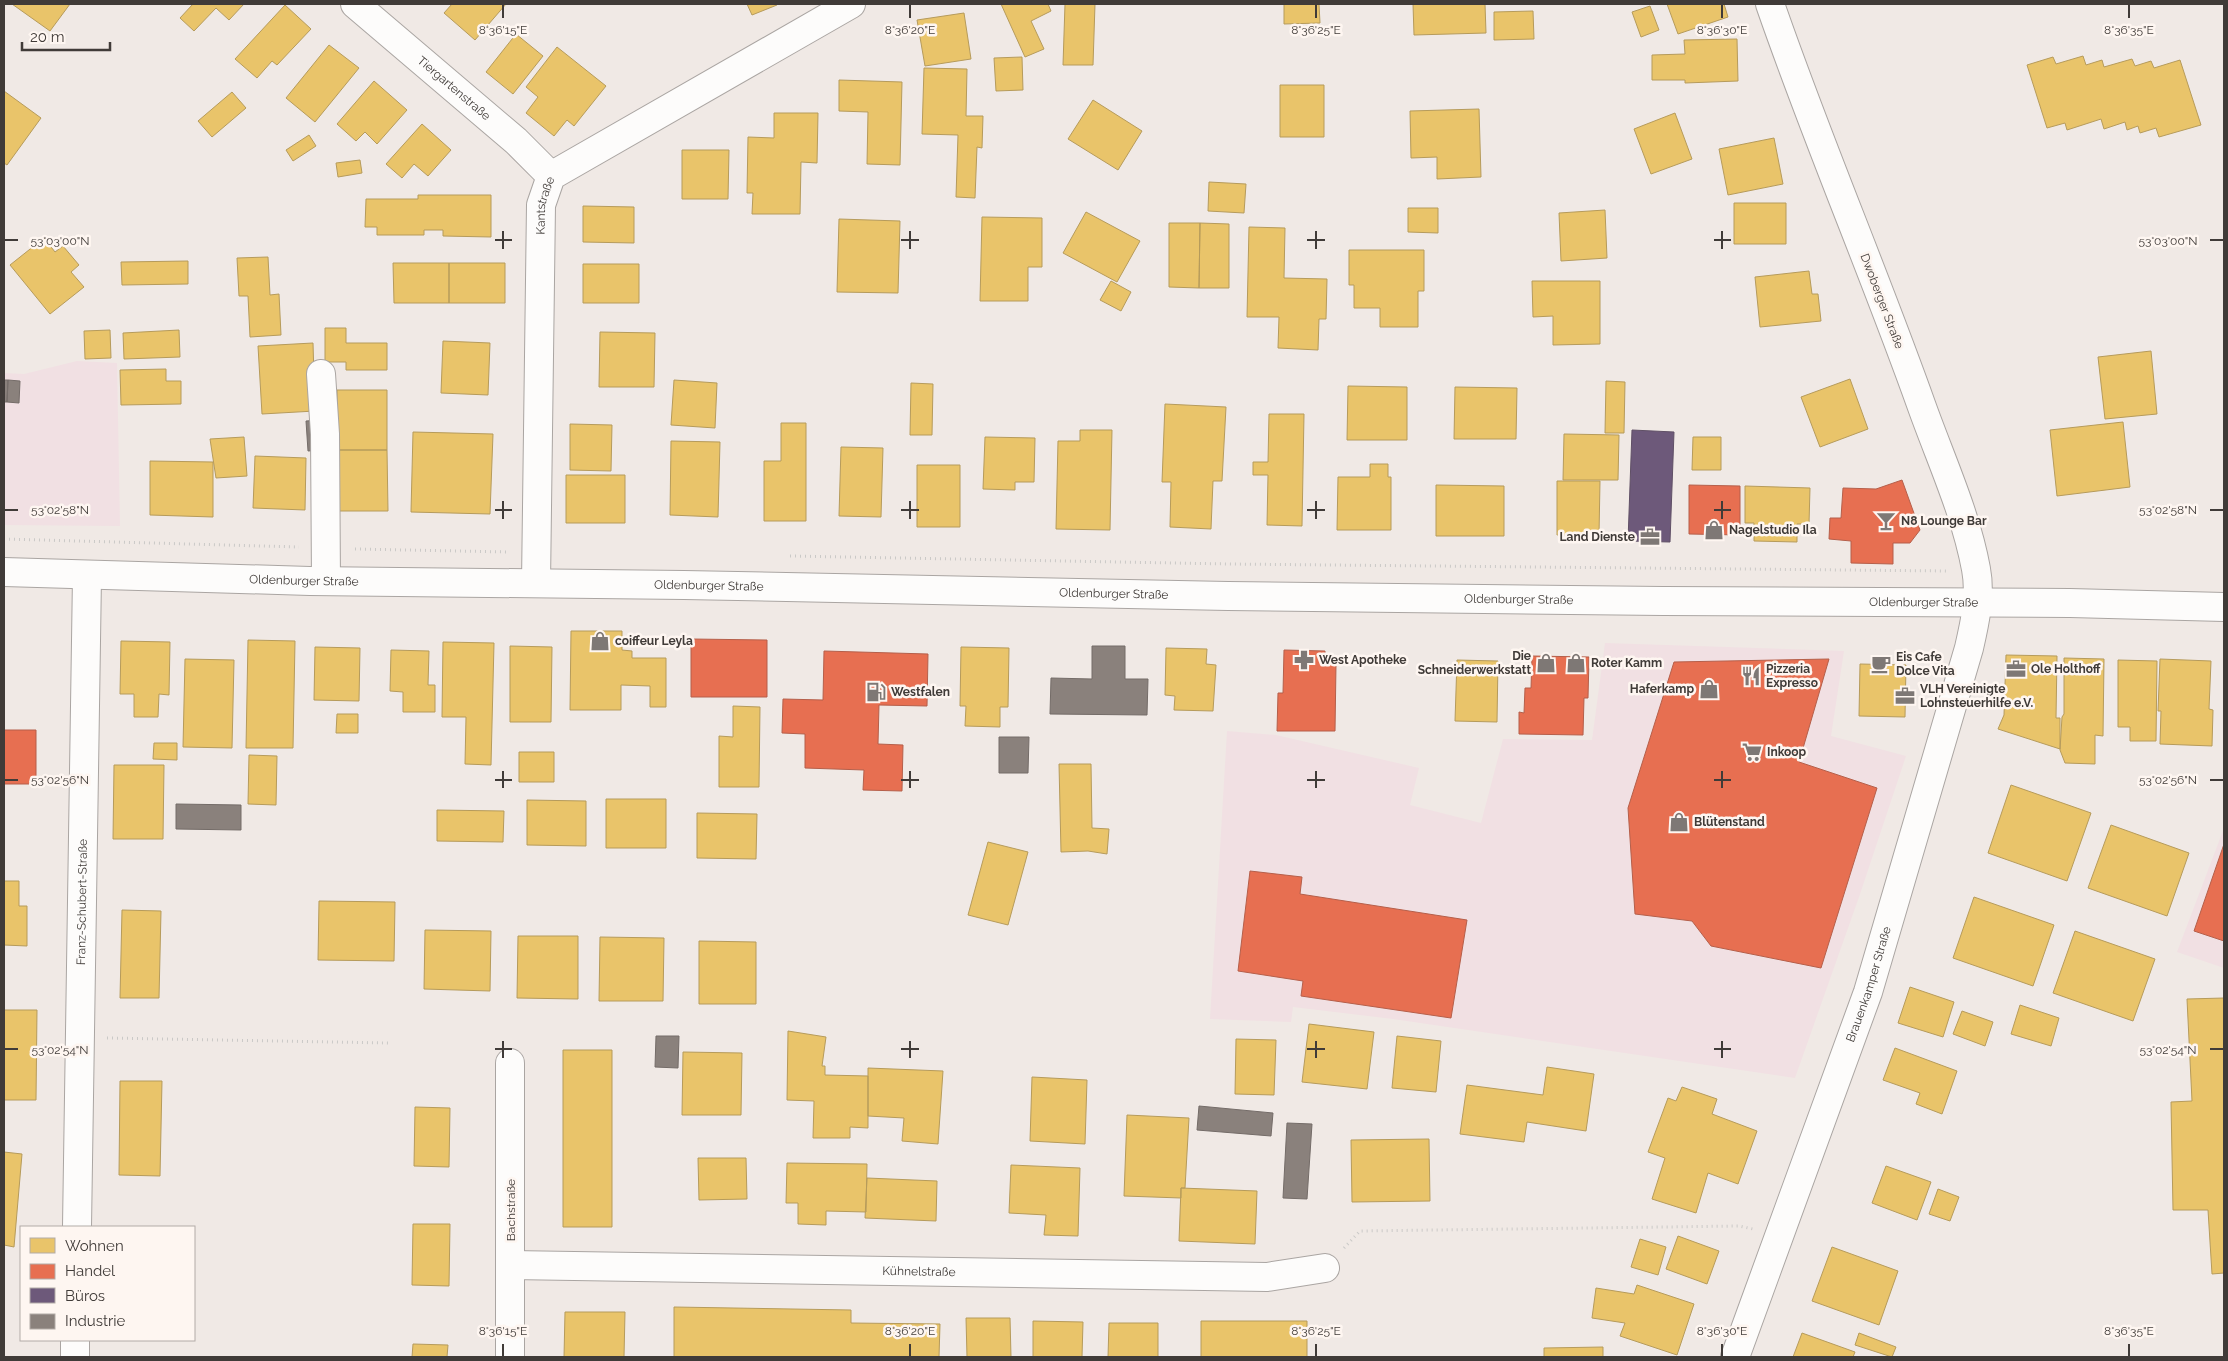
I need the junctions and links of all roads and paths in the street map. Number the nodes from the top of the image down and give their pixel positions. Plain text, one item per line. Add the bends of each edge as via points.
1 (355, 4) edge
2 (1770, 4) edge
3 (838, 7) edge
4 (551, 176) junction
5 (321, 374) dead end
6 (4, 539) edge
7 (326, 548) junction
8 (537, 552) junction
9 (784, 556) dead end
10 (1976, 571) junction
11 (4, 572) edge
12 (87, 576) junction
13 (326, 581) junction
14 (536, 583) junction
15 (1977, 602) junction
16 (2224, 606) edge
17 (79, 1037) junction
18 (389, 1043) dead end
19 (510, 1063) dead end
20 (76, 1226) edge
21 (1779, 1235) junction
22 (511, 1264) junction
23 (1325, 1268) joint
24 (75, 1341) edge
25 (75, 1357) edge
26 (510, 1357) edge
27 (1735, 1357) edge

1 - 4 street, Tiergartenstraße via 516,141
2 - 10 street, Dwoberger Straße via 1801,93 1912,379 1963,522
3 - 4 street, Kantstraße
4 - 8 street, Kantstraße via 541,205
5 - 7 street
6 - 7 path
7 - 8 path
7 - 13 street
8 - 14 street, Kantstraße
9 - 10 path
10 - 15 street, Dwoberger Straße
11 - 12 street, Oldenburger Straße
12 - 13 street, Oldenburger Straße
12 - 17 street, Franz-Schubert-Straße
13 - 14 street, Oldenburger Straße
14 - 15 street, Oldenburger Straße via 1290,597
15 - 16 street, Oldenburger Straße
15 - 21 street, Brauenkamper Straße via 1970,648 1885,938
17 - 18 path
17 - 20 street, Franz-Schubert-Straße
19 - 22 street, Bachstraße
21 - 23 path via 1739,1226 1360,1231
21 - 27 street, Brauenkamper Straße
22 - 23 street, Kühnelstraße via 1267,1277
22 - 26 street, Bachstraße
24 - 25 street

